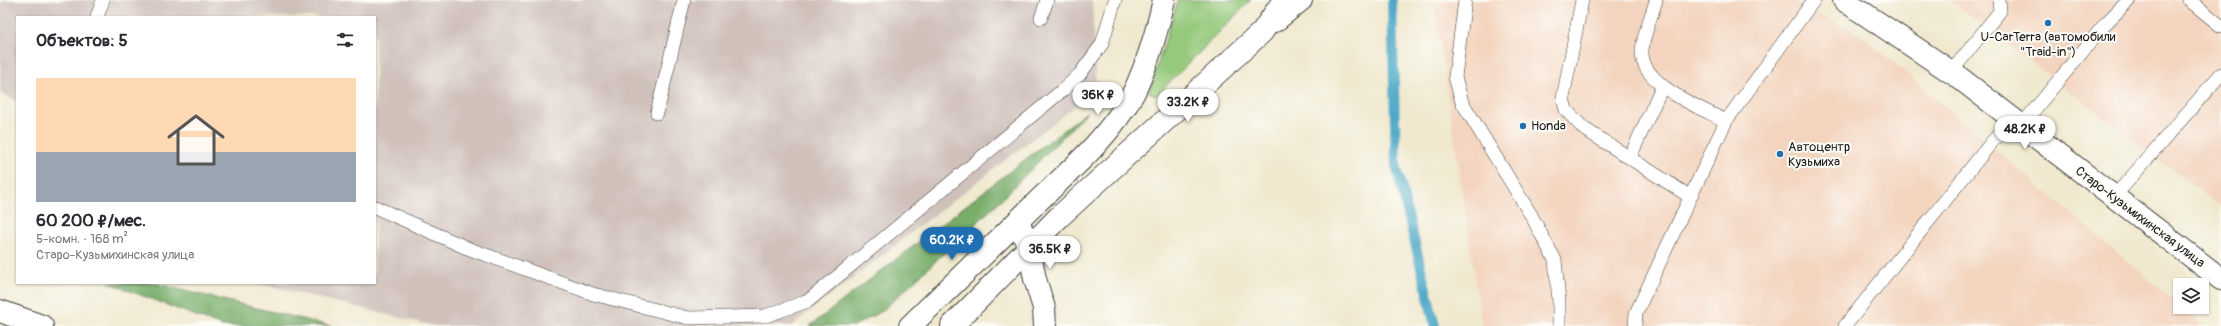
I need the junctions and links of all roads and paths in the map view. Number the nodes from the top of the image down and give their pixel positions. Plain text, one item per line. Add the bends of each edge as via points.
1 (103, 0) edge
2 (684, 0) edge
3 (1046, 0) edge
4 (1115, 0) edge
5 (1284, 0) edge
6 (1301, 0) edge
7 (1465, 0) edge
8 (1582, 0) edge
9 (1656, 0) edge
10 (1814, 0) edge
11 (1844, 0) edge
12 (1999, 0) edge
13 (2129, 0) edge
14 (2189, 0) edge
15 (1162, 3) edge
16 (97, 16) edge
17 (1041, 18) dead end
18 (2221, 26) edge
19 (1262, 32) junction
20 (1952, 72) junction
21 (2221, 74) edge
22 (1662, 87) junction
23 (657, 113) dead end
24 (1726, 121) junction
25 (2017, 123) junction
26 (1630, 157) junction
27 (1689, 196) junction
28 (2114, 197) junction
29 (376, 208) edge
30 (1018, 221) junction
31 (1029, 248) junction
32 (2221, 279) edge
33 (0, 311) edge
34 (42, 326) edge
35 (910, 326) edge
36 (952, 326) edge
37 (1045, 326) edge
38 (1559, 326) edge
39 (1636, 326) edge
40 (1845, 326) edge

1 - 16 lane
2 - 23 lane
3 - 17 lane
4 - 29 lane via 1102,44 1080,74 1064,89 808,301 765,316 688,318 593,294 467,248
5 - 19 main road
6 - 19 main road
7 - 38 lane via 1455,77 1462,102 1531,214 1555,260
8 - 26 lane via 1563,98 1566,110 1583,128
9 - 22 lane via 1642,52 1648,72
10 - 24 lane
11 - 20 main road, Старо-Кузьмихинская улица
12 - 20 lane via 2000,11
13 - 25 lane
14 - 18 lane
15 - 30 main road via 1146,62 1121,113 1095,146
19 - 31 main road via 1059,217
20 - 25 main road, Старо-Кузьмихинская улица
21 - 28 lane
22 - 24 lane
22 - 26 lane
24 - 27 lane
25 - 28 main road, Старо-Кузьмихинская улица
25 - 40 lane via 1991,144
26 - 27 lane
27 - 39 lane via 1636,313
28 - 32 main road, Старо-Кузьмихинская улица
30 - 31 main road
30 - 35 main road
31 - 36 main road
31 - 37 main road via 1044,308
33 - 34 main road

